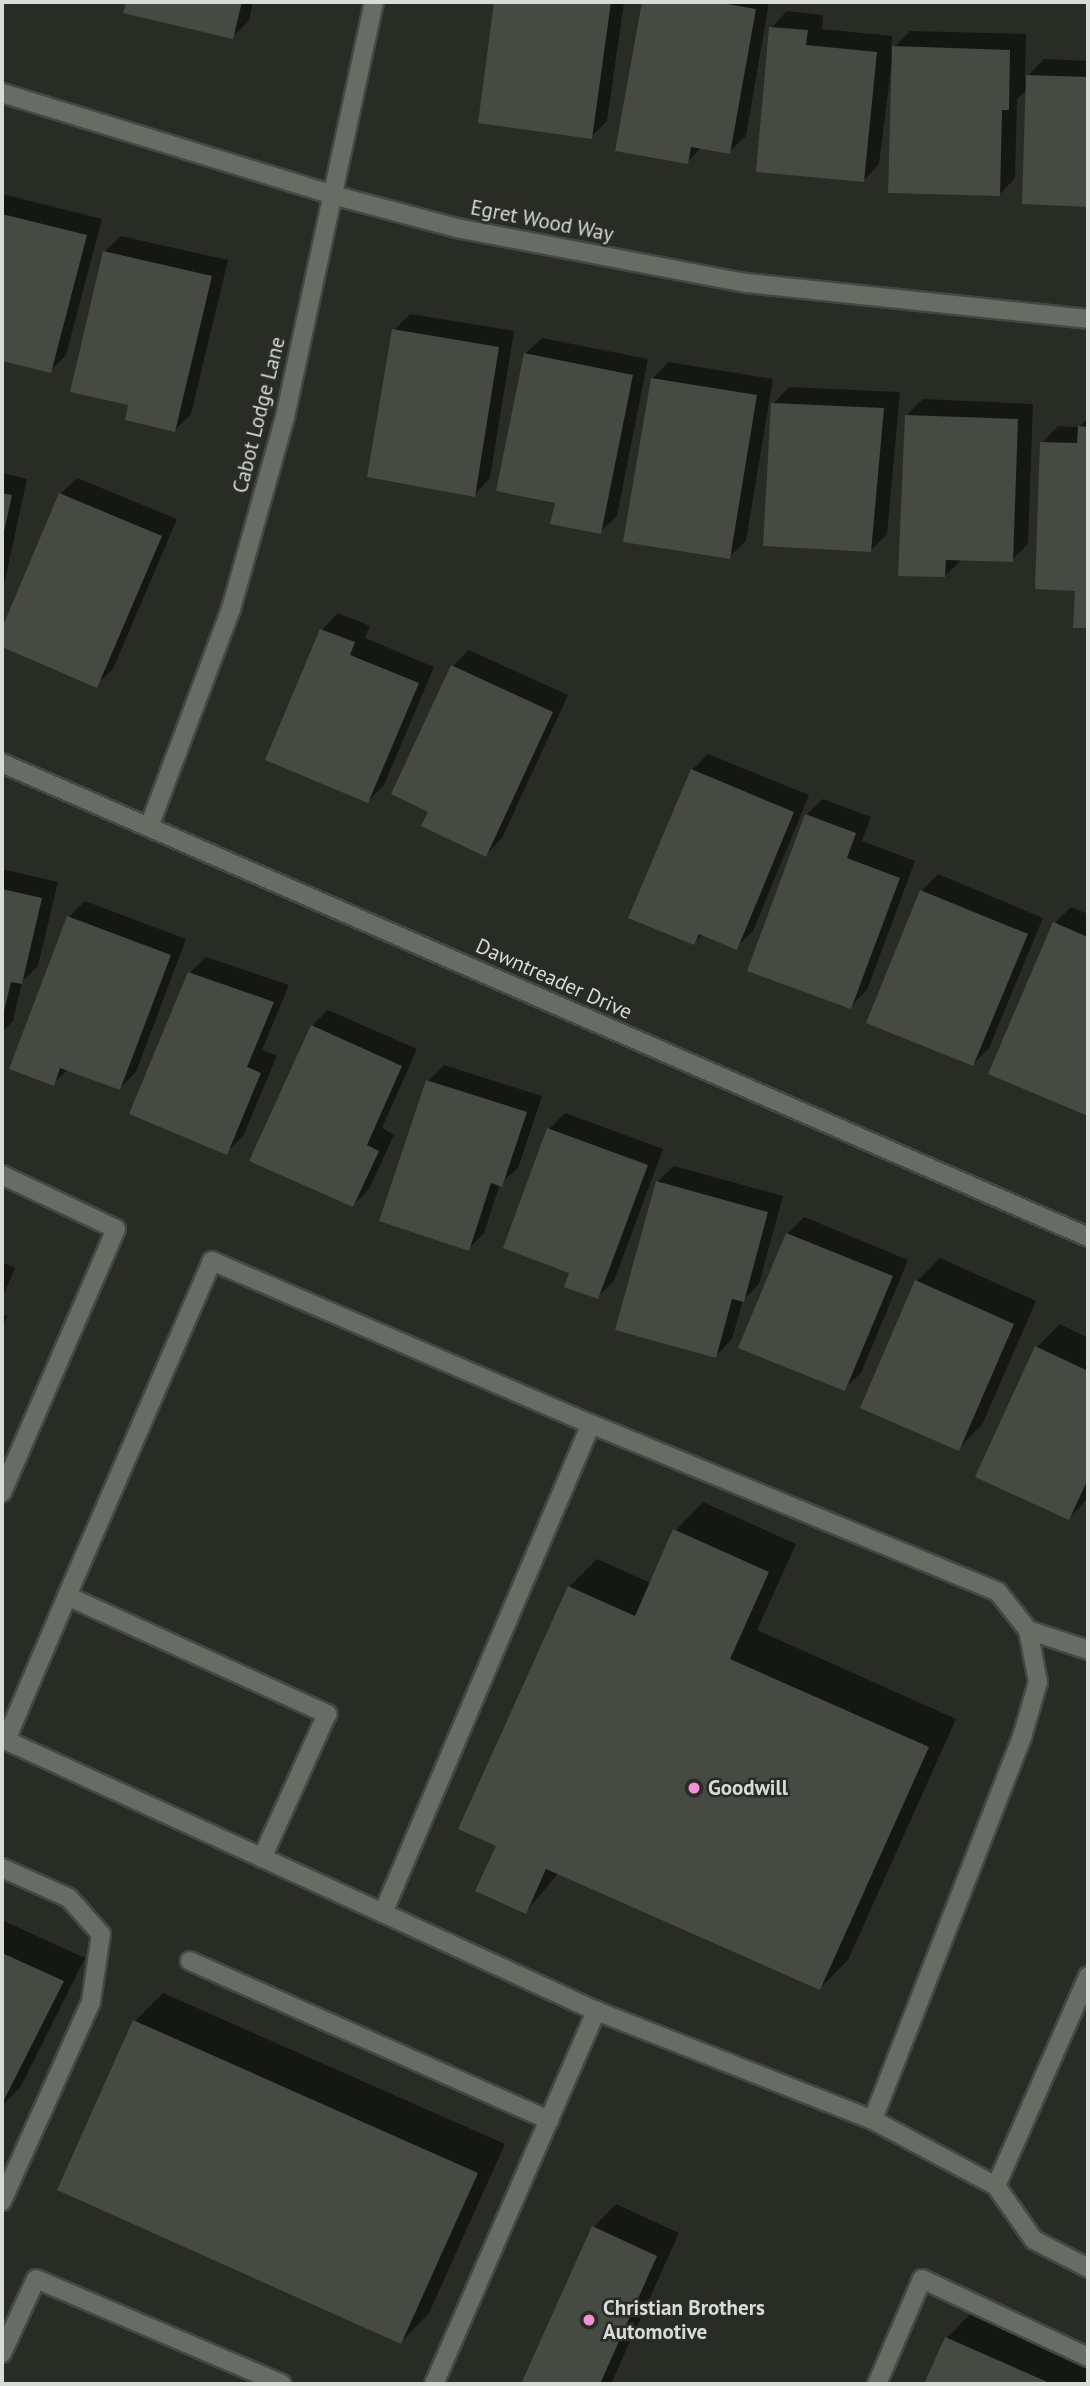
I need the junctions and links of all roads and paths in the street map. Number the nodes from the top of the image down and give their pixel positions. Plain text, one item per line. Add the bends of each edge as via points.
1 (374, 2) edge
2 (2, 93) edge
3 (332, 195) junction
4 (1088, 319) edge
5 (2, 763) edge
6 (149, 827) junction
7 (2, 1175) edge
8 (1088, 1237) edge
9 (591, 1424) junction
10 (2, 1492) edge
11 (66, 1596) junction
12 (1028, 1630) junction
13 (1088, 1650) edge
14 (4, 1739) edge
15 (262, 1858) junction
16 (2, 1868) edge
17 (383, 1913) junction
18 (190, 1961) dead end
19 (1088, 1976) edge
20 (596, 2011) junction
21 (549, 2120) junction
22 (873, 2120) junction
23 (996, 2186) junction
24 (2, 2201) edge
25 (1088, 2268) edge
26 (2, 2353) edge
27 (1088, 2357) edge
28 (282, 2384) edge
29 (434, 2384) edge
30 (877, 2384) edge

1 - 3 street, Cabot Lodge Lane
2 - 3 street, Egret Wood Way
3 - 4 street, Egret Wood Way via 457,228 746,283
3 - 6 street, Cabot Lodge Lane via 285,417 231,609
5 - 6 street, Dawntreader Drive
6 - 8 street, Dawntreader Drive
7 - 10 street via 116,1229
9 - 11 street via 212,1261
9 - 12 street via 998,1592
9 - 17 street
11 - 14 street
11 - 15 street via 327,1714
12 - 13 street
12 - 22 street via 1038,1682 1022,1737
14 - 15 street
15 - 17 street
16 - 24 street via 69,1898 101,1934 92,2002
17 - 20 street
18 - 21 street
19 - 23 street
20 - 21 street
20 - 22 street
21 - 29 street
22 - 23 street
23 - 25 street via 1034,2239
26 - 28 street via 36,2279
27 - 30 street via 922,2278

